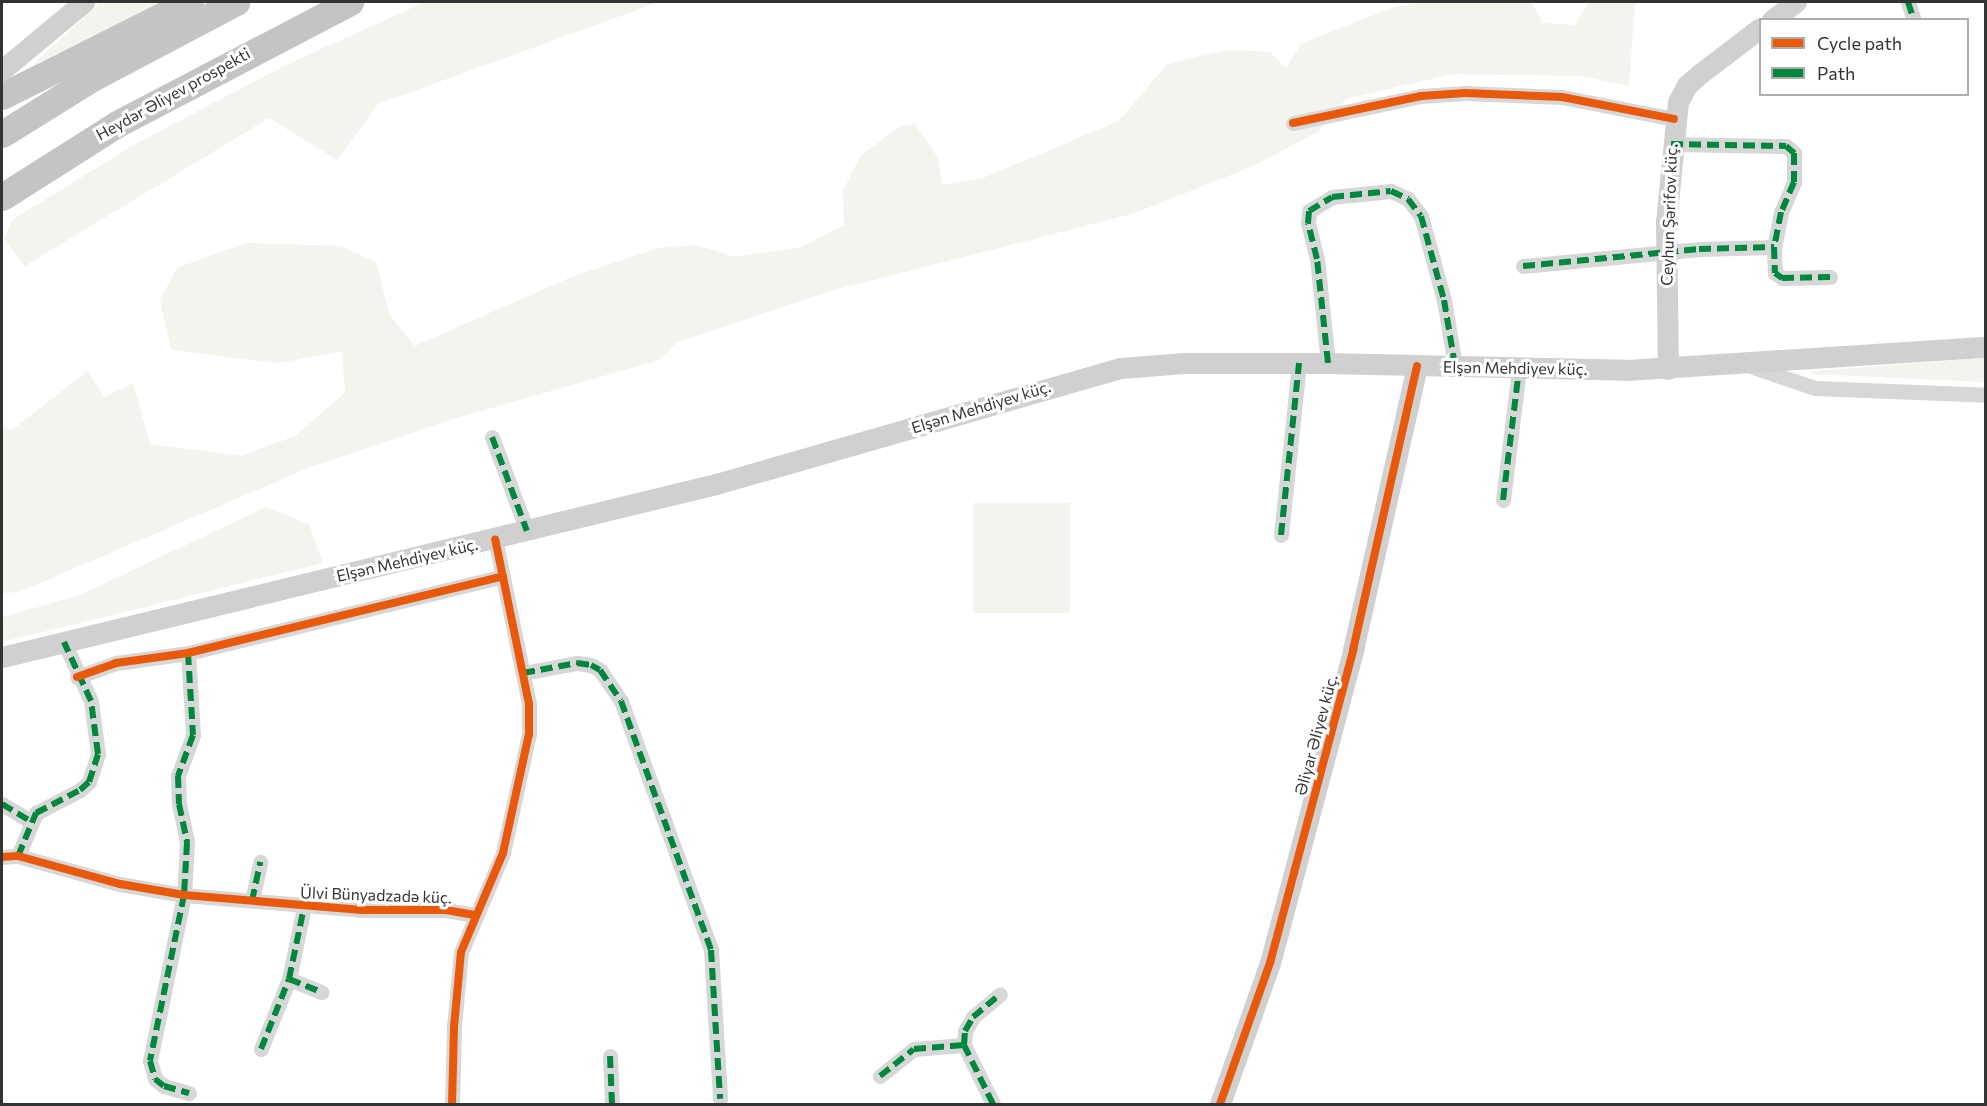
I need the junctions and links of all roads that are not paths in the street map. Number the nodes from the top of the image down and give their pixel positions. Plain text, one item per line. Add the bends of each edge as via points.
1 (84, 2) edge
2 (190, 2) edge
3 (236, 2) edge
4 (350, 2) edge
5 (1796, 2) edge
6 (1908, 2) edge
7 (1775, 18) edge
8 (1913, 18) edge
9 (1759, 30) edge
10 (2, 70) edge
11 (2, 96) edge
12 (1674, 119) junction
13 (1293, 123) dead end
14 (2, 134) edge
15 (1671, 144) junction
16 (2, 197) edge
17 (1774, 247) junction
18 (1665, 252) junction
19 (1523, 266) dead end
20 (1830, 277) dead end
21 (1986, 347) edge
22 (1299, 363) junction
23 (1328, 363) junction
24 (1744, 363) junction
25 (1417, 366) junction
26 (1455, 366) junction
27 (1519, 369) junction
28 (1668, 369) junction
29 (1986, 395) edge
30 (492, 437) dead end
31 (1503, 500) dead end
32 (527, 531) junction
33 (1281, 535) dead end
34 (495, 539) junction
35 (503, 576) junction
36 (64, 642) junction
37 (188, 653) junction
38 (2, 657) edge
39 (523, 673) junction
40 (77, 676) junction
41 (2, 804) edge
42 (30, 821) junction
43 (18, 856) junction
44 (2, 857) edge
45 (260, 862) dead end
46 (184, 895) junction
47 (252, 901) junction
48 (304, 907) junction
49 (476, 915) junction
50 (289, 979) junction
51 (321, 992) dead end
52 (1000, 994) dead end
53 (964, 1045) junction
54 (261, 1049) dead end
55 (610, 1056) dead end
56 (880, 1076) dead end
57 (189, 1093) dead end
58 (720, 1099) dead end
59 (452, 1104) edge
60 (612, 1104) edge
61 (993, 1104) edge
62 (1220, 1104) edge

1 - 10 main road
2 - 11 highway
3 - 14 highway via 94,77
4 - 16 highway, Heydər Əliyev prospekti via 285,32 117,124
5 - 7 main road
6 - 8 street
9 - 12 main road, Ceyhun Şərifov küç. via 1688,85
12 - 13 street via 1563,97 1465,93 1421,96
12 - 15 main road, Ceyhun Şərifov küç.
15 - 17 street via 1768,143 1786,146 1794,153 1794,182 1781,212
15 - 18 main road, Ceyhun Şərifov küç.
17 - 18 street
17 - 20 street via 1775,273 1782,278
18 - 19 street
18 - 28 main road, Ceyhun Şərifov küç.
21 - 24 main road, Elşən Mehdiyev küç.
22 - 23 main road, Elşən Mehdiyev küç.
22 - 32 main road, Elşən Mehdiyev küç. via 1156,364 1088,375 786,465
22 - 33 street
23 - 25 main road, Elşən Mehdiyev küç.
23 - 26 street via 1309,211 1332,197 1391,191 1408,199 1421,216 1444,300
24 - 28 main road, Elşən Mehdiyev küç.
24 - 29 street via 1815,388
25 - 26 main road, Elşən Mehdiyev küç.
25 - 62 main road, Əliyar Əliyev küç. via 1353,650 1270,963
26 - 27 main road, Elşən Mehdiyev küç.
27 - 28 main road, Elşən Mehdiyev küç.
27 - 31 street
30 - 32 street
32 - 34 main road, Elşən Mehdiyev küç.
34 - 35 street
34 - 36 main road, Elşən Mehdiyev küç.
35 - 37 street
35 - 39 street
36 - 38 main road, Elşən Mehdiyev küç.
36 - 40 street
37 - 40 street via 116,663
37 - 46 street via 193,735 178,776 187,843
39 - 49 street via 529,704 526,758 503,853
39 - 58 street via 591,664 600,670 621,701 711,950
40 - 42 street via 95,716 98,754 94,770 80,790 36,813
41 - 42 street
42 - 43 street
43 - 44 street, Ülvi Bünyadzadə küç.
43 - 46 street, Ülvi Bünyadzadə küç. via 120,884
45 - 47 street
46 - 47 street, Ülvi Bünyadzadə küç.
46 - 57 street via 150,1061 155,1079 164,1086
47 - 48 street, Ülvi Bünyadzadə küç.
48 - 49 street, Ülvi Bünyadzadə küç. via 446,910
48 - 50 street
49 - 59 street via 459,970
50 - 51 street
50 - 54 street
52 - 53 street via 973,1017 965,1032
53 - 56 street via 914,1049
53 - 61 street
55 - 60 street

